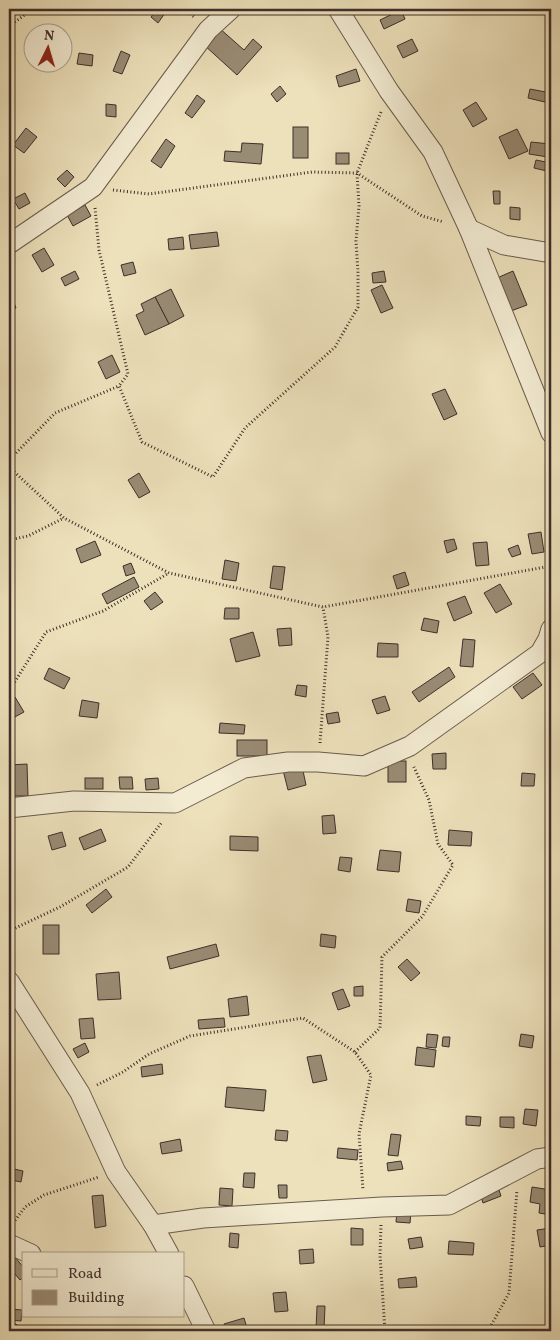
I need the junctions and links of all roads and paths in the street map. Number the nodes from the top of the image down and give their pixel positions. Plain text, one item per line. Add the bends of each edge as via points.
1 (33, 9) edge
2 (231, 9) edge
3 (338, 9) edge
4 (9, 26) edge
5 (389, 91) junction
6 (357, 173) junction
7 (93, 187) junction
8 (469, 229) junction
9 (9, 244) edge
10 (551, 253) edge
11 (119, 386) junction
12 (551, 433) edge
13 (9, 453) edge
14 (9, 467) edge
15 (64, 518) junction
16 (9, 540) edge
17 (551, 566) edge
18 (169, 573) junction
19 (323, 607) junction
20 (551, 629) edge
21 (9, 691) edge
22 (410, 746) junction
23 (318, 762) junction
24 (175, 803) junction
25 (9, 808) edge
26 (9, 932) edge
27 (9, 980) edge
28 (355, 1052) junction
29 (80, 1093) junction
30 (551, 1157) edge
31 (517, 1170) junction
32 (116, 1172) junction
33 (373, 1207) junction
34 (153, 1225) junction
35 (9, 1229) edge
36 (9, 1244) edge
37 (27, 1252) edge
38 (168, 1252) edge
39 (185, 1290) edge
40 (188, 1303) edge
41 (206, 1331) edge
42 (384, 1331) edge
43 (488, 1331) edge

1 - 4 path
2 - 7 street via 208,30
3 - 5 street
5 - 6 path
5 - 8 street via 433,152
6 - 7 path via 312,172 149,194
6 - 8 path via 422,216
6 - 11 path via 358,307 335,347 245,428 213,477 142,442
7 - 9 street
7 - 11 path via 98,250 128,374
8 - 10 street via 504,245
8 - 12 street
11 - 13 path via 55,413 16,453
14 - 15 path
15 - 16 path via 28,536
15 - 18 path
17 - 19 path
18 - 19 path
18 - 21 path via 103,611 46,632
19 - 23 path via 328,637
20 - 22 street via 540,653
22 - 23 street via 364,766
22 - 28 path via 412,762 429,800 438,844 453,865 422,917 382,957 380,1028
23 - 24 street via 244,768
24 - 25 street via 74,801
24 - 26 path via 128,867 60,907
27 - 29 street
28 - 29 path via 303,1018 190,1036 148,1054 123,1072
28 - 33 path via 371,1075 359,1134
29 - 32 street
30 - 31 street via 537,1159
31 - 33 street via 449,1205
31 - 43 path via 509,1293
32 - 34 street
32 - 35 path via 44,1195 25,1207
33 - 34 street via 203,1218
33 - 42 path via 380,1255
34 - 38 street
36 - 37 street
39 - 40 street
40 - 41 street

